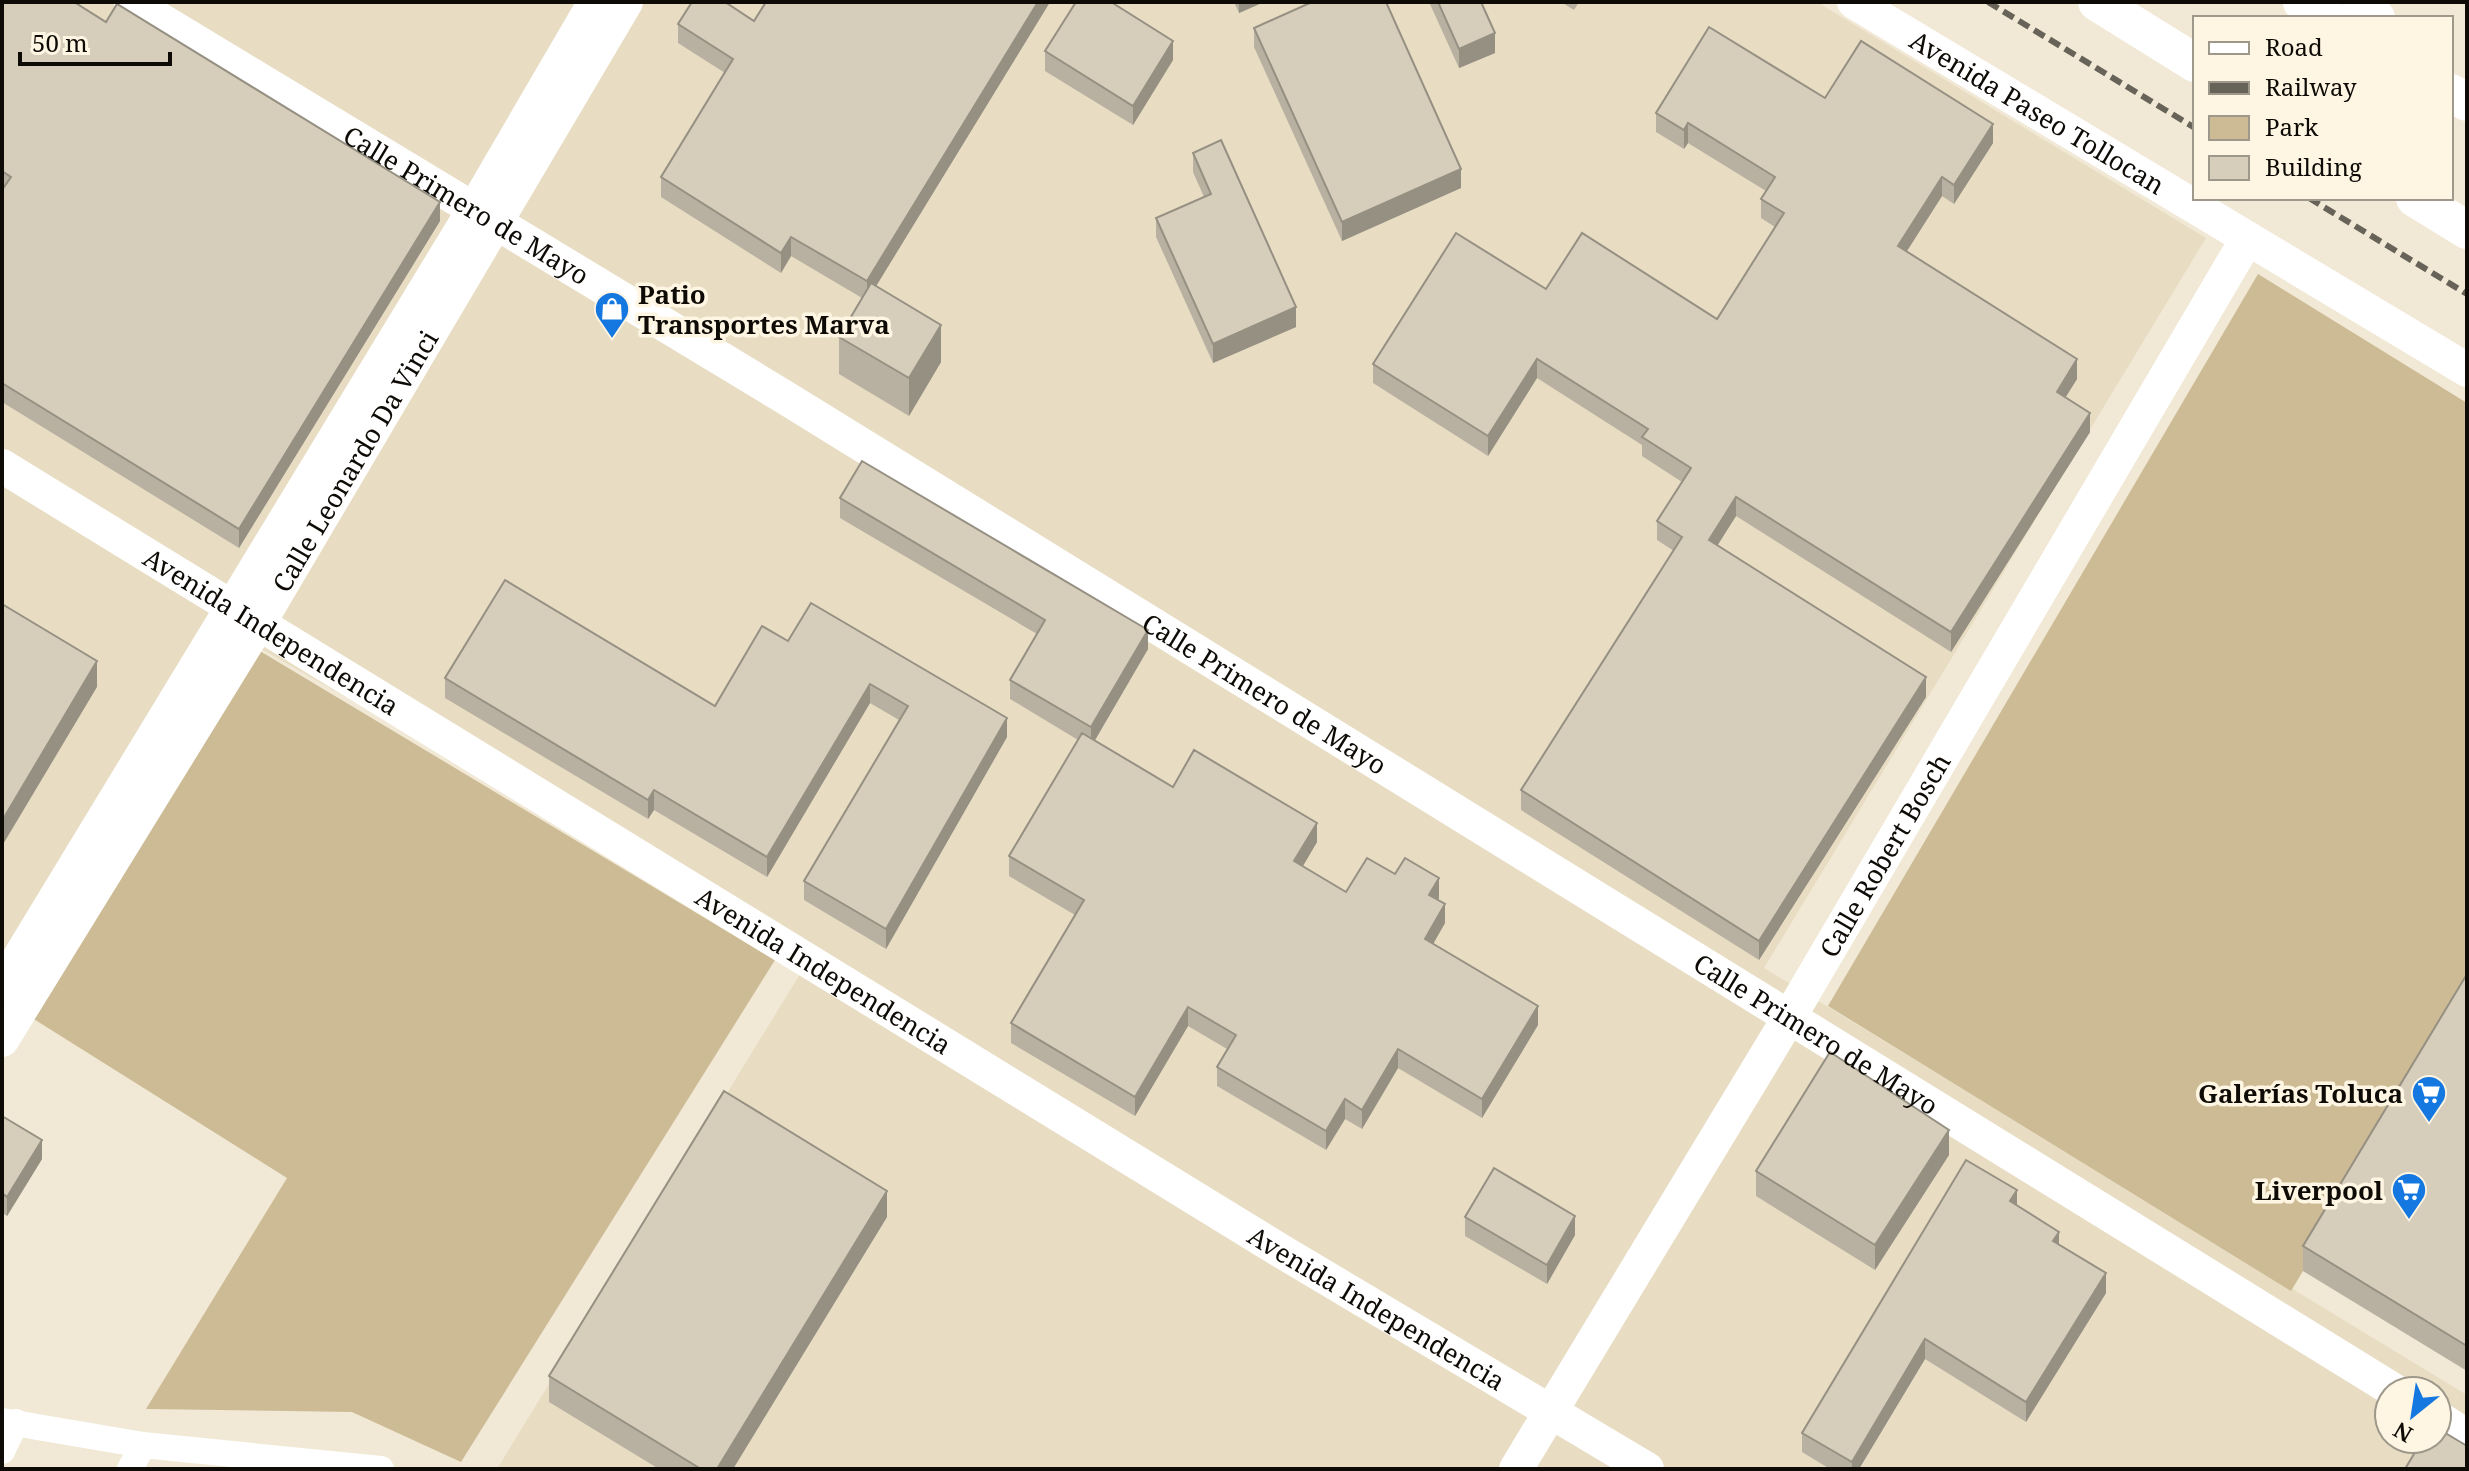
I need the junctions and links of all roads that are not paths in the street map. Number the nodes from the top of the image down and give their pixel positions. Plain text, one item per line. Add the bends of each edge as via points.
1 (131, 2) edge
2 (595, 2) edge
3 (626, 2) edge
4 (1854, 2) edge
5 (2097, 2) edge
6 (2302, 2) edge
7 (2325, 16) edge
8 (2193, 62) edge
9 (2418, 200) edge
10 (485, 218) junction
11 (2467, 230) edge
12 (2247, 239) junction
13 (2467, 370) edge
14 (2, 466) edge
15 (246, 616) junction
16 (2, 986) edge
17 (1790, 1016) junction
18 (2, 1040) edge
19 (2373, 1377) edge
20 (1551, 1411) junction
21 (9, 1422) edge
22 (143, 1445) junction
23 (2, 1451) edge
24 (308, 1466) edge
25 (130, 1469) edge
26 (381, 1469) edge
27 (1516, 1469) edge
28 (1647, 1469) edge

1 - 10 main road, Calle Primero de Mayo
2 - 10 main road, Calle Leonardo Da Vinci
3 - 10 main road, Calle Leonardo Da Vinci
4 - 12 main road, Avenida Paseo Tollocan
5 - 8 highway
6 - 7 highway
9 - 11 highway
10 - 15 main road, Calle Leonardo Da Vinci
10 - 17 main road, Calle Primero de Mayo
12 - 13 main road, Avenida Paseo Tollocan
12 - 17 main road, Calle Robert Bosch
14 - 15 main road, Avenida Independencia
15 - 16 main road, Calle Leonardo Da Vinci
15 - 18 main road, Calle Leonardo Da Vinci
15 - 20 main road, Avenida Independencia
17 - 19 main road, Calle Primero de Mayo
17 - 20 main road, Calle Robert Bosch
20 - 27 main road, Calle Robert Bosch
20 - 28 main road, Avenida Independencia
21 - 22 street
21 - 23 street
22 - 24 street
22 - 25 street
24 - 26 street

